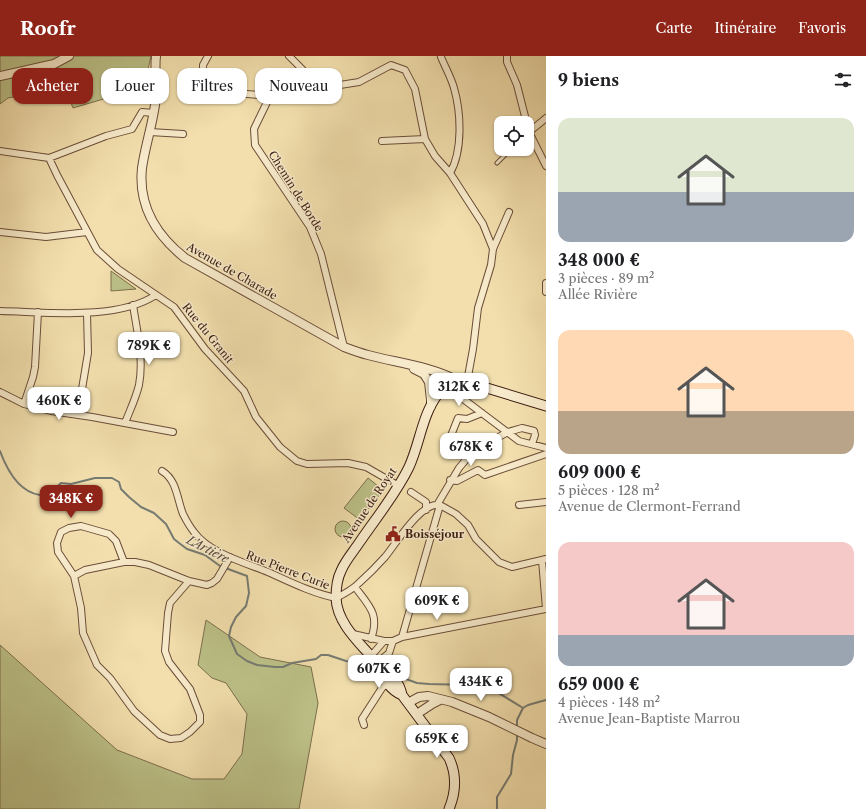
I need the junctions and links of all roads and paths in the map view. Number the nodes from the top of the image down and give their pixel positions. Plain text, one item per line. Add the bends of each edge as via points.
1 (70, 56) edge
2 (156, 56) edge
3 (208, 56) edge
4 (290, 56) edge
5 (441, 56) edge
6 (507, 56) edge
7 (301, 68) edge
8 (0, 76) edge
9 (342, 84) edge
10 (255, 95) edge
11 (266, 104) edge
12 (154, 113) junction
13 (524, 116) edge
14 (546, 118) edge
15 (534, 128) edge
16 (150, 132) junction
17 (183, 134) dead end
18 (425, 139) junction
19 (382, 141) dead end
20 (534, 144) edge
21 (0, 151) edge
22 (504, 156) edge
23 (49, 158) junction
24 (497, 163) dead end
25 (546, 166) edge
26 (450, 173) junction
27 (509, 212) dead end
28 (0, 232) edge
29 (87, 232) junction
30 (493, 249) junction
31 (546, 283) edge
32 (546, 292) edge
33 (156, 295) junction
34 (133, 305) junction
35 (0, 311) edge
36 (38, 312) junction
37 (87, 313) junction
38 (344, 347) junction
39 (401, 362) junction
40 (462, 381) junction
41 (429, 382) junction
42 (446, 386) junction
43 (0, 392) edge
44 (24, 404) junction
45 (431, 406) junction
46 (546, 406) edge
47 (482, 413) junction
48 (80, 415) junction
49 (126, 423) junction
50 (173, 432) dead end
51 (508, 432) junction
52 (532, 444) junction
53 (474, 450) junction
54 (546, 453) edge
55 (162, 471) dead end
56 (450, 480) junction
57 (399, 486) junction
58 (411, 492) dead end
59 (546, 502) edge
60 (438, 505) junction
61 (518, 505) dead end
62 (426, 510) junction
63 (230, 557) junction
64 (544, 559) edge
65 (124, 562) junction
66 (74, 576) junction
67 (189, 581) junction
68 (355, 587) junction
69 (336, 598) junction
70 (546, 609) edge
71 (352, 634) junction
72 (402, 637) junction
73 (371, 639) junction
74 (384, 641) junction
75 (393, 641) junction
76 (371, 656) junction
77 (377, 663) junction
78 (388, 683) junction
79 (402, 695) junction
80 (440, 700) junction
81 (408, 703) junction
82 (417, 714) junction
83 (364, 725) dead end
84 (546, 744) edge
85 (449, 809) edge

1 - 8 street via 54,64
2 - 12 street, Avenue de Charade
3 - 10 street via 203,65 203,85 210,91
4 - 7 street
5 - 26 street via 454,88 460,130 457,158
6 - 13 street
9 - 18 street via 359,82 391,65 405,70 415,89
11 - 38 street, Chemin de Borde via 254,129 255,145 310,227 321,254
12 - 16 street, Avenue de Charade
12 - 23 street via 142,112 132,129
14 - 15 street
16 - 17 street
16 - 38 street, Avenue de Charade via 142,168 145,205 153,224 172,248 185,258
18 - 19 street
18 - 26 street via 435,156
20 - 25 street
21 - 23 street
22 - 24 lane
23 - 29 street, Rue du Granit
26 - 30 street via 483,224
27 - 30 street
28 - 29 street via 46,237
29 - 33 street, Rue du Granit via 97,250 118,269
30 - 40 street via 478,308 473,349
31 - 32 street
33 - 34 street
33 - 57 street, Rue du Granit via 180,314 205,349 244,390 256,417 280,447 297,461 307,464 348,463 366,466
34 - 37 street
34 - 49 street via 139,341 140,376
35 - 36 street
36 - 37 street
36 - 44 street via 35,367
37 - 48 street via 88,353
38 - 39 street, Avenue de Charade
39 - 40 street, Avenue de Charade
39 - 41 street, Avenue de Charade via 424,374
40 - 42 main road, Avenue de Royat
40 - 46 main road
41 - 42 street, Avenue de Charade
41 - 45 street
42 - 45 main road, Avenue de Royat via 438,393
42 - 47 street
43 - 44 street
44 - 48 street via 51,412
45 - 57 main road, Avenue de Royat via 410,466
47 - 51 street
47 - 53 street via 467,419 458,418 450,438 459,440
48 - 49 street
49 - 50 street
51 - 52 street via 519,441
51 - 52 street via 522,428 534,431
51 - 53 street
52 - 54 street
53 - 56 street
54 - 56 street via 485,475 478,470 457,481
55 - 63 street, Rue Pierre Curie via 169,476 184,515 195,534 208,545
56 - 60 street
57 - 69 main road, Avenue de Royat via 341,570
58 - 62 street via 426,502
59 - 61 street
60 - 62 street, Rue Pierre Curie
60 - 64 street via 456,514 468,525 476,539 499,562 512,567
60 - 72 street
62 - 68 street, Rue Pierre Curie via 412,521 385,557
63 - 67 street via 212,583 207,585
63 - 69 street, Rue Pierre Curie via 300,587
64 - 70 street
65 - 66 street via 85,570
65 - 66 street via 116,541 109,534 81,526 69,528 61,532 57,543 58,552
65 - 67 street via 149,565
66 - 67 street via 83,633 97,665 110,678 134,712 160,735 170,739 181,738 200,722 200,715 190,689 169,662 165,651 170,603
68 - 69 street, Rue Pierre Curie
68 - 73 street via 374,614 374,631
69 - 71 main road, Avenue de Royat via 343,622
70 - 72 street
71 - 73 street
71 - 76 main road, Avenue de Royat
72 - 75 street
73 - 74 street
74 - 75 street
74 - 76 street
75 - 77 street via 389,654
76 - 77 main road, Avenue de Royat
77 - 78 main road, Avenue de Royat via 378,670
77 - 79 main road, Avenue de Royat via 384,666 401,689
78 - 79 main road, Avenue de Royat via 396,693
78 - 83 street via 362,719
79 - 81 main road
80 - 81 street via 434,697 419,697
80 - 82 street
80 - 84 street via 466,707
81 - 82 main road
82 - 85 main road via 453,766 455,781

